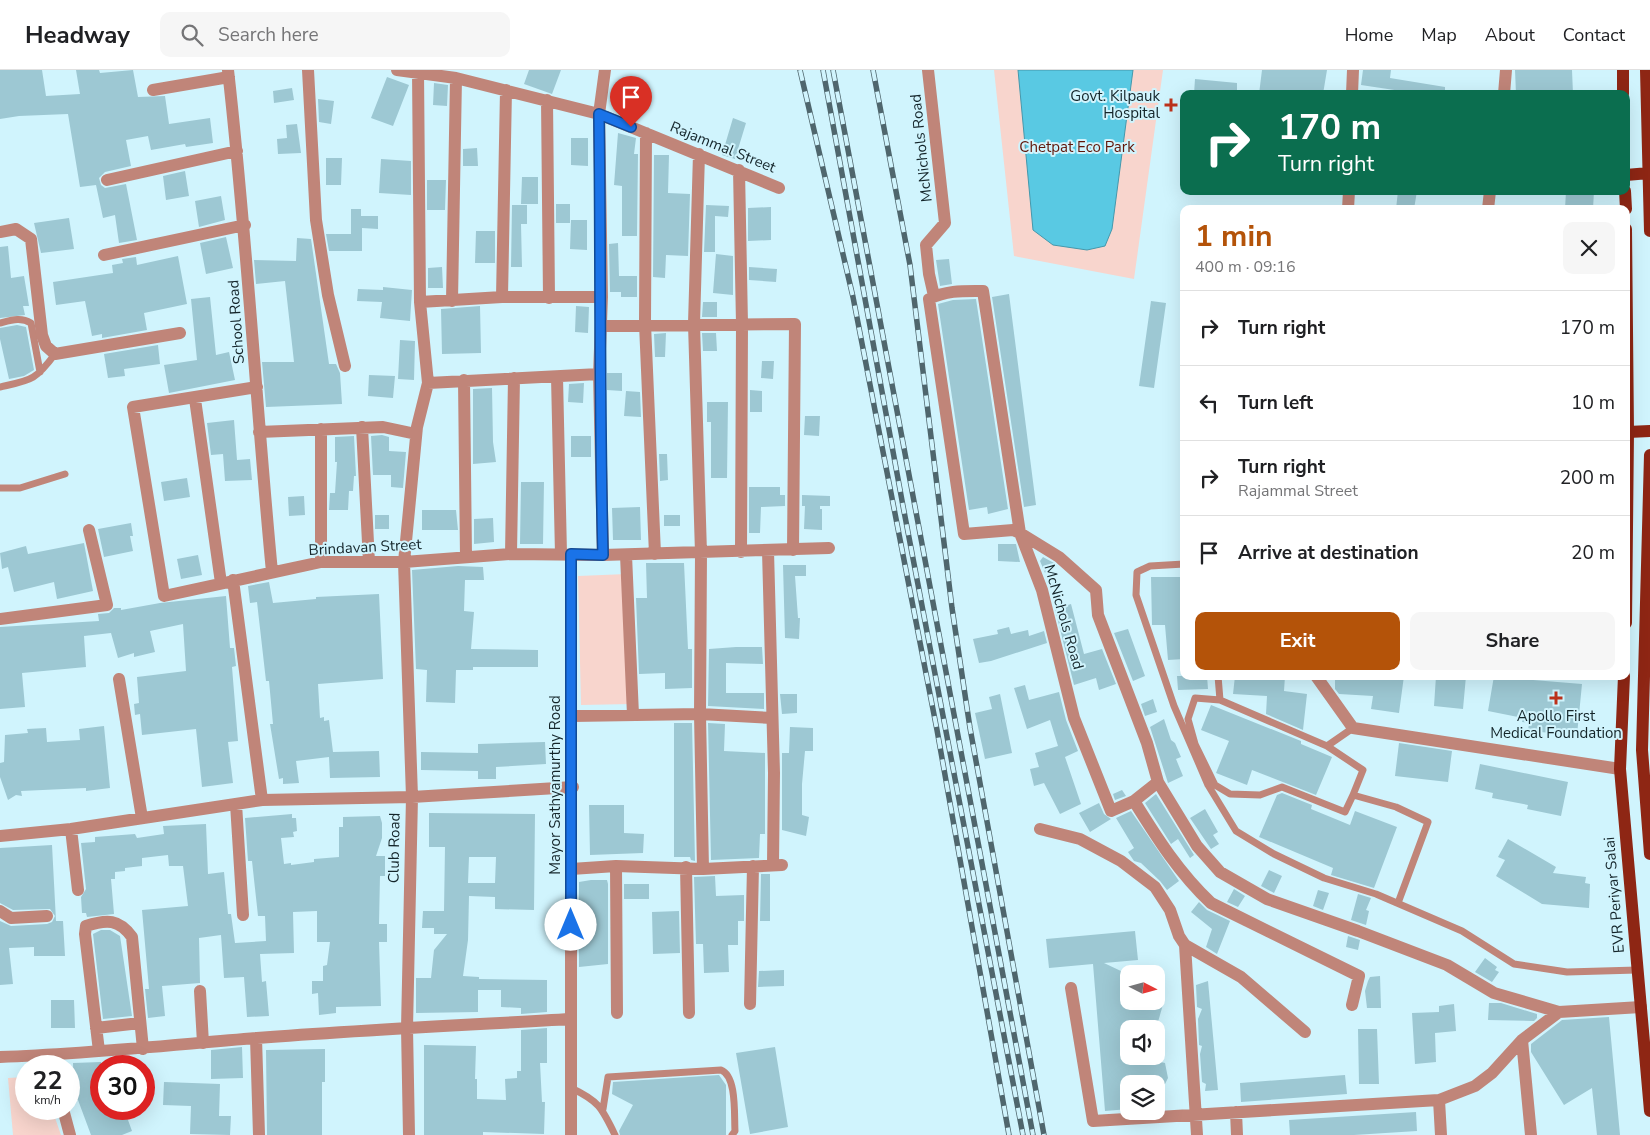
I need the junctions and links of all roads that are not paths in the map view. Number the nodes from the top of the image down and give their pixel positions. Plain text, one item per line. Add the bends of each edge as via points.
1 (308, 70) edge
2 (396, 70) edge
3 (605, 70) edge
4 (928, 70) edge
5 (1353, 70) edge
6 (1506, 70) edge
7 (1623, 70) edge
8 (1646, 70) edge
9 (418, 71) junction
10 (229, 73) edge
11 (456, 78) junction
12 (153, 90) dead end
13 (506, 90) junction
14 (1352, 90) edge
15 (1504, 90) edge
16 (1623, 90) edge
17 (547, 100) junction
18 (599, 114) junction
19 (646, 133) junction
20 (237, 151) junction
21 (699, 154) junction
22 (739, 170) junction
23 (1648, 173) junction
24 (1630, 175) edge
25 (106, 180) dead end
26 (779, 188) dead end
27 (245, 224) junction
28 (1650, 231) edge
29 (0, 232) edge
30 (104, 255) dead end
31 (940, 294) junction
32 (502, 297) junction
33 (602, 297) junction
34 (549, 298) junction
35 (452, 301) junction
36 (420, 302) junction
37 (0, 323) edge
38 (645, 324) junction
39 (694, 324) junction
40 (742, 324) junction
41 (601, 326) junction
42 (180, 333) dead end
43 (55, 354) junction
44 (344, 366) dead end
45 (40, 372) junction
46 (599, 374) junction
47 (557, 377) junction
48 (514, 378) junction
49 (464, 380) junction
50 (428, 383) junction
51 (0, 387) edge
52 (257, 388) junction
53 (195, 399) junction
54 (362, 427) junction
55 (321, 429) junction
56 (1650, 431) edge
57 (259, 432) junction
58 (1630, 432) edge
59 (416, 434) junction
60 (1650, 455) edge
61 (65, 474) dead end
62 (0, 488) edge
63 (89, 530) dead end
64 (1020, 533) junction
65 (829, 548) dead end
66 (793, 550) junction
67 (768, 551) junction
68 (741, 552) junction
69 (701, 553) junction
70 (511, 554) junction
71 (566, 554) junction
72 (654, 554) junction
73 (603, 555) junction
74 (626, 555) junction
75 (466, 557) junction
76 (321, 562) junction
77 (369, 562) junction
78 (404, 562) junction
79 (1180, 564) edge
80 (272, 572) junction
81 (1648, 573) edge
82 (227, 582) junction
83 (1648, 611) edge
84 (0, 619) edge
85 (119, 679) dead end
86 (1218, 680) edge
87 (1319, 680) edge
88 (1624, 680) edge
89 (1220, 700) junction
90 (700, 714) junction
91 (632, 715) junction
92 (572, 716) junction
93 (772, 718) junction
94 (1353, 728) junction
95 (1646, 737) edge
96 (1328, 746) junction
97 (1620, 769) junction
98 (1158, 782) junction
99 (573, 787) junction
100 (1647, 787) edge
101 (1353, 795) junction
102 (412, 797) junction
103 (262, 800) junction
104 (1134, 800) junction
105 (236, 804) junction
106 (142, 818) junction
107 (71, 829) junction
108 (1040, 829) dead end
109 (0, 836) edge
110 (1650, 854) edge
111 (616, 866) junction
112 (752, 866) junction
113 (686, 867) junction
114 (571, 869) junction
115 (703, 869) junction
116 (78, 890) dead end
117 (1398, 903) junction
118 (0, 911) edge
119 (242, 915) dead end
120 (47, 916) dead end
121 (1185, 945) junction
122 (1637, 970) junction
123 (1071, 988) dead end
124 (200, 991) dead end
125 (750, 1004) dead end
126 (1352, 1004) dead end
127 (1641, 1007) junction
128 (1559, 1012) junction
129 (617, 1013) dead end
130 (689, 1013) dead end
131 (572, 1019) junction
132 (140, 1023) junction
133 (96, 1028) junction
134 (407, 1028) junction
135 (1305, 1032) dead end
136 (256, 1038) junction
137 (1522, 1040) junction
138 (203, 1043) junction
139 (143, 1050) junction
140 (99, 1051) junction
141 (80, 1055) edge
142 (0, 1057) edge
143 (15, 1058) edge
144 (571, 1088) junction
145 (1439, 1100) junction
146 (602, 1109) junction
147 (1650, 1111) edge
148 (1236, 1112) junction
149 (1197, 1113) junction
150 (66, 1120) edge
151 (70, 1135) edge
152 (259, 1135) edge
153 (409, 1135) edge
154 (571, 1135) edge
155 (615, 1135) edge
156 (732, 1135) edge
157 (1197, 1135) edge
158 (1237, 1135) edge
159 (1441, 1135) edge
160 (1531, 1135) edge

1 - 44 street via 316,220
2 - 9 street, Rajammal Street
3 - 18 street
4 - 31 street, McNichols Road via 945,223 926,245 928,274
5 - 14 street
6 - 15 street
7 - 16 main road
8 - 23 main road
9 - 11 street, Rajammal Street
9 - 36 street, Club Road
10 - 12 street
10 - 20 street, School Road
11 - 13 street, Rajammal Street
11 - 35 street
13 - 17 street, Rajammal Street
13 - 32 street
17 - 18 street, Rajammal Street
17 - 34 street
18 - 19 street, Rajammal Street
18 - 33 street
19 - 21 street, Rajammal Street
19 - 38 street
20 - 25 street
20 - 27 street, School Road
21 - 22 street, Rajammal Street
21 - 39 street
22 - 26 street, Rajammal Street
22 - 40 street
23 - 24 main road
23 - 28 main road
27 - 30 street
27 - 52 street, School Road
29 - 43 street via 16,229 32,239 42,335 46,346
31 - 64 street via 983,291
31 - 64 street via 929,299 964,534 1013,530
32 - 34 street
32 - 35 street
33 - 34 street
33 - 41 street
35 - 36 street
36 - 50 street, Club Road
37 - 45 lane via 15,319 31,323
38 - 39 street
38 - 41 street
38 - 72 street
39 - 40 street
39 - 69 street
40 - 66 street via 795,324
40 - 68 street
41 - 46 street
42 - 43 street
43 - 45 lane
45 - 51 lane via 29,381
46 - 47 street
46 - 73 street
47 - 48 street
47 - 71 street, Mayor Sathyamurthy Road
48 - 49 street
48 - 70 street
49 - 50 street
49 - 75 street
50 - 59 street, Club Road
52 - 53 street
52 - 57 street, School Road
53 - 82 street
53 - 82 street, Brindavan Street via 133,407 164,596
54 - 55 street
54 - 59 street via 383,427
54 - 77 street
55 - 57 street
55 - 76 street
56 - 58 main road
57 - 80 street, School Road
59 - 78 street, Club Road
60 - 81 main road
61 - 62 lane via 20,488
63 - 84 street via 107,605
64 - 98 street via 1059,557 1096,590 1098,616
64 - 104 street, McNichols Road via 1042,590 1074,718 1111,811
65 - 66 street, Brindavan Street
66 - 67 street, Brindavan Street
67 - 68 street, Brindavan Street
67 - 93 street
68 - 69 street, Brindavan Street
69 - 72 street, Brindavan Street
69 - 90 street
70 - 71 street, Brindavan Street
70 - 75 street, Brindavan Street
71 - 73 street, Brindavan Street
71 - 92 street, Mayor Sathyamurthy Road
72 - 74 street, Brindavan Street
73 - 74 street, Brindavan Street
74 - 91 street
75 - 78 street, Brindavan Street
76 - 77 street, Brindavan Street
76 - 80 street, Brindavan Street
77 - 78 street, Brindavan Street
78 - 102 street, Club Road
79 - 117 lane via 1150,566 1137,572 1136,595 1174,706 1208,785 1236,831 1324,878
80 - 82 street, Brindavan Street
81 - 83 main road
82 - 103 street
83 - 95 main road
85 - 106 street
86 - 89 lane
87 - 94 street
88 - 97 main road, EVR Periyar Salai
89 - 96 lane
89 - 101 lane via 1195,698 1188,719 1195,744 1215,785 1230,794 1260,795 1282,787 1345,812
90 - 91 street
90 - 93 street
90 - 115 street
91 - 92 street
92 - 99 street, Mayor Sathyamurthy Road
93 - 112 street via 778,864
94 - 96 lane
94 - 97 street
95 - 100 main road
96 - 101 lane via 1363,770
97 - 122 main road, EVR Periyar Salai
98 - 104 street, McNichols Road
98 - 128 street via 1197,846 1220,872 1237,884 1267,899 1447,965 1494,993
99 - 102 street
99 - 114 street, Mayor Sathyamurthy Road
100 - 110 main road
101 - 117 lane via 1396,807 1428,822
102 - 103 street
102 - 134 street, Club Road
103 - 105 street
104 - 126 street via 1170,859 1211,903 1359,976
105 - 106 street
105 - 119 street
106 - 107 street
107 - 109 street
107 - 116 street
108 - 121 street via 1080,840 1121,861 1154,887 1170,910 1178,936
111 - 113 street
111 - 114 street
111 - 129 street
112 - 115 street
112 - 125 street
113 - 115 street
113 - 130 street
114 - 131 street, Mayor Sathyamurthy Road
117 - 122 lane via 1462,931 1514,964 1567,972
118 - 120 street via 12,918
121 - 135 street via 1241,977
121 - 149 street
122 - 127 main road, EVR Periyar Salai
123 - 149 street via 1093,1121
124 - 138 street
127 - 128 street
127 - 147 main road, EVR Periyar Salai
128 - 137 street
131 - 134 street
131 - 144 street, Mayor Sathyamurthy Road
132 - 133 street
132 - 133 street via 132,937 115,922 94,924 86,926 84,944
132 - 139 street
133 - 140 street
134 - 136 street
134 - 153 street, Club Road
136 - 138 street
136 - 152 street
137 - 145 street via 1492,1073 1475,1086
137 - 160 street
138 - 139 street
139 - 140 street
140 - 141 street
142 - 143 street
144 - 146 lane via 586,1095
144 - 154 street, Mayor Sathyamurthy Road
145 - 148 street
145 - 159 street
146 - 155 lane
146 - 156 lane via 608,1076 721,1070 732,1079 735,1130
148 - 149 street
148 - 158 street
149 - 157 street
150 - 151 street

